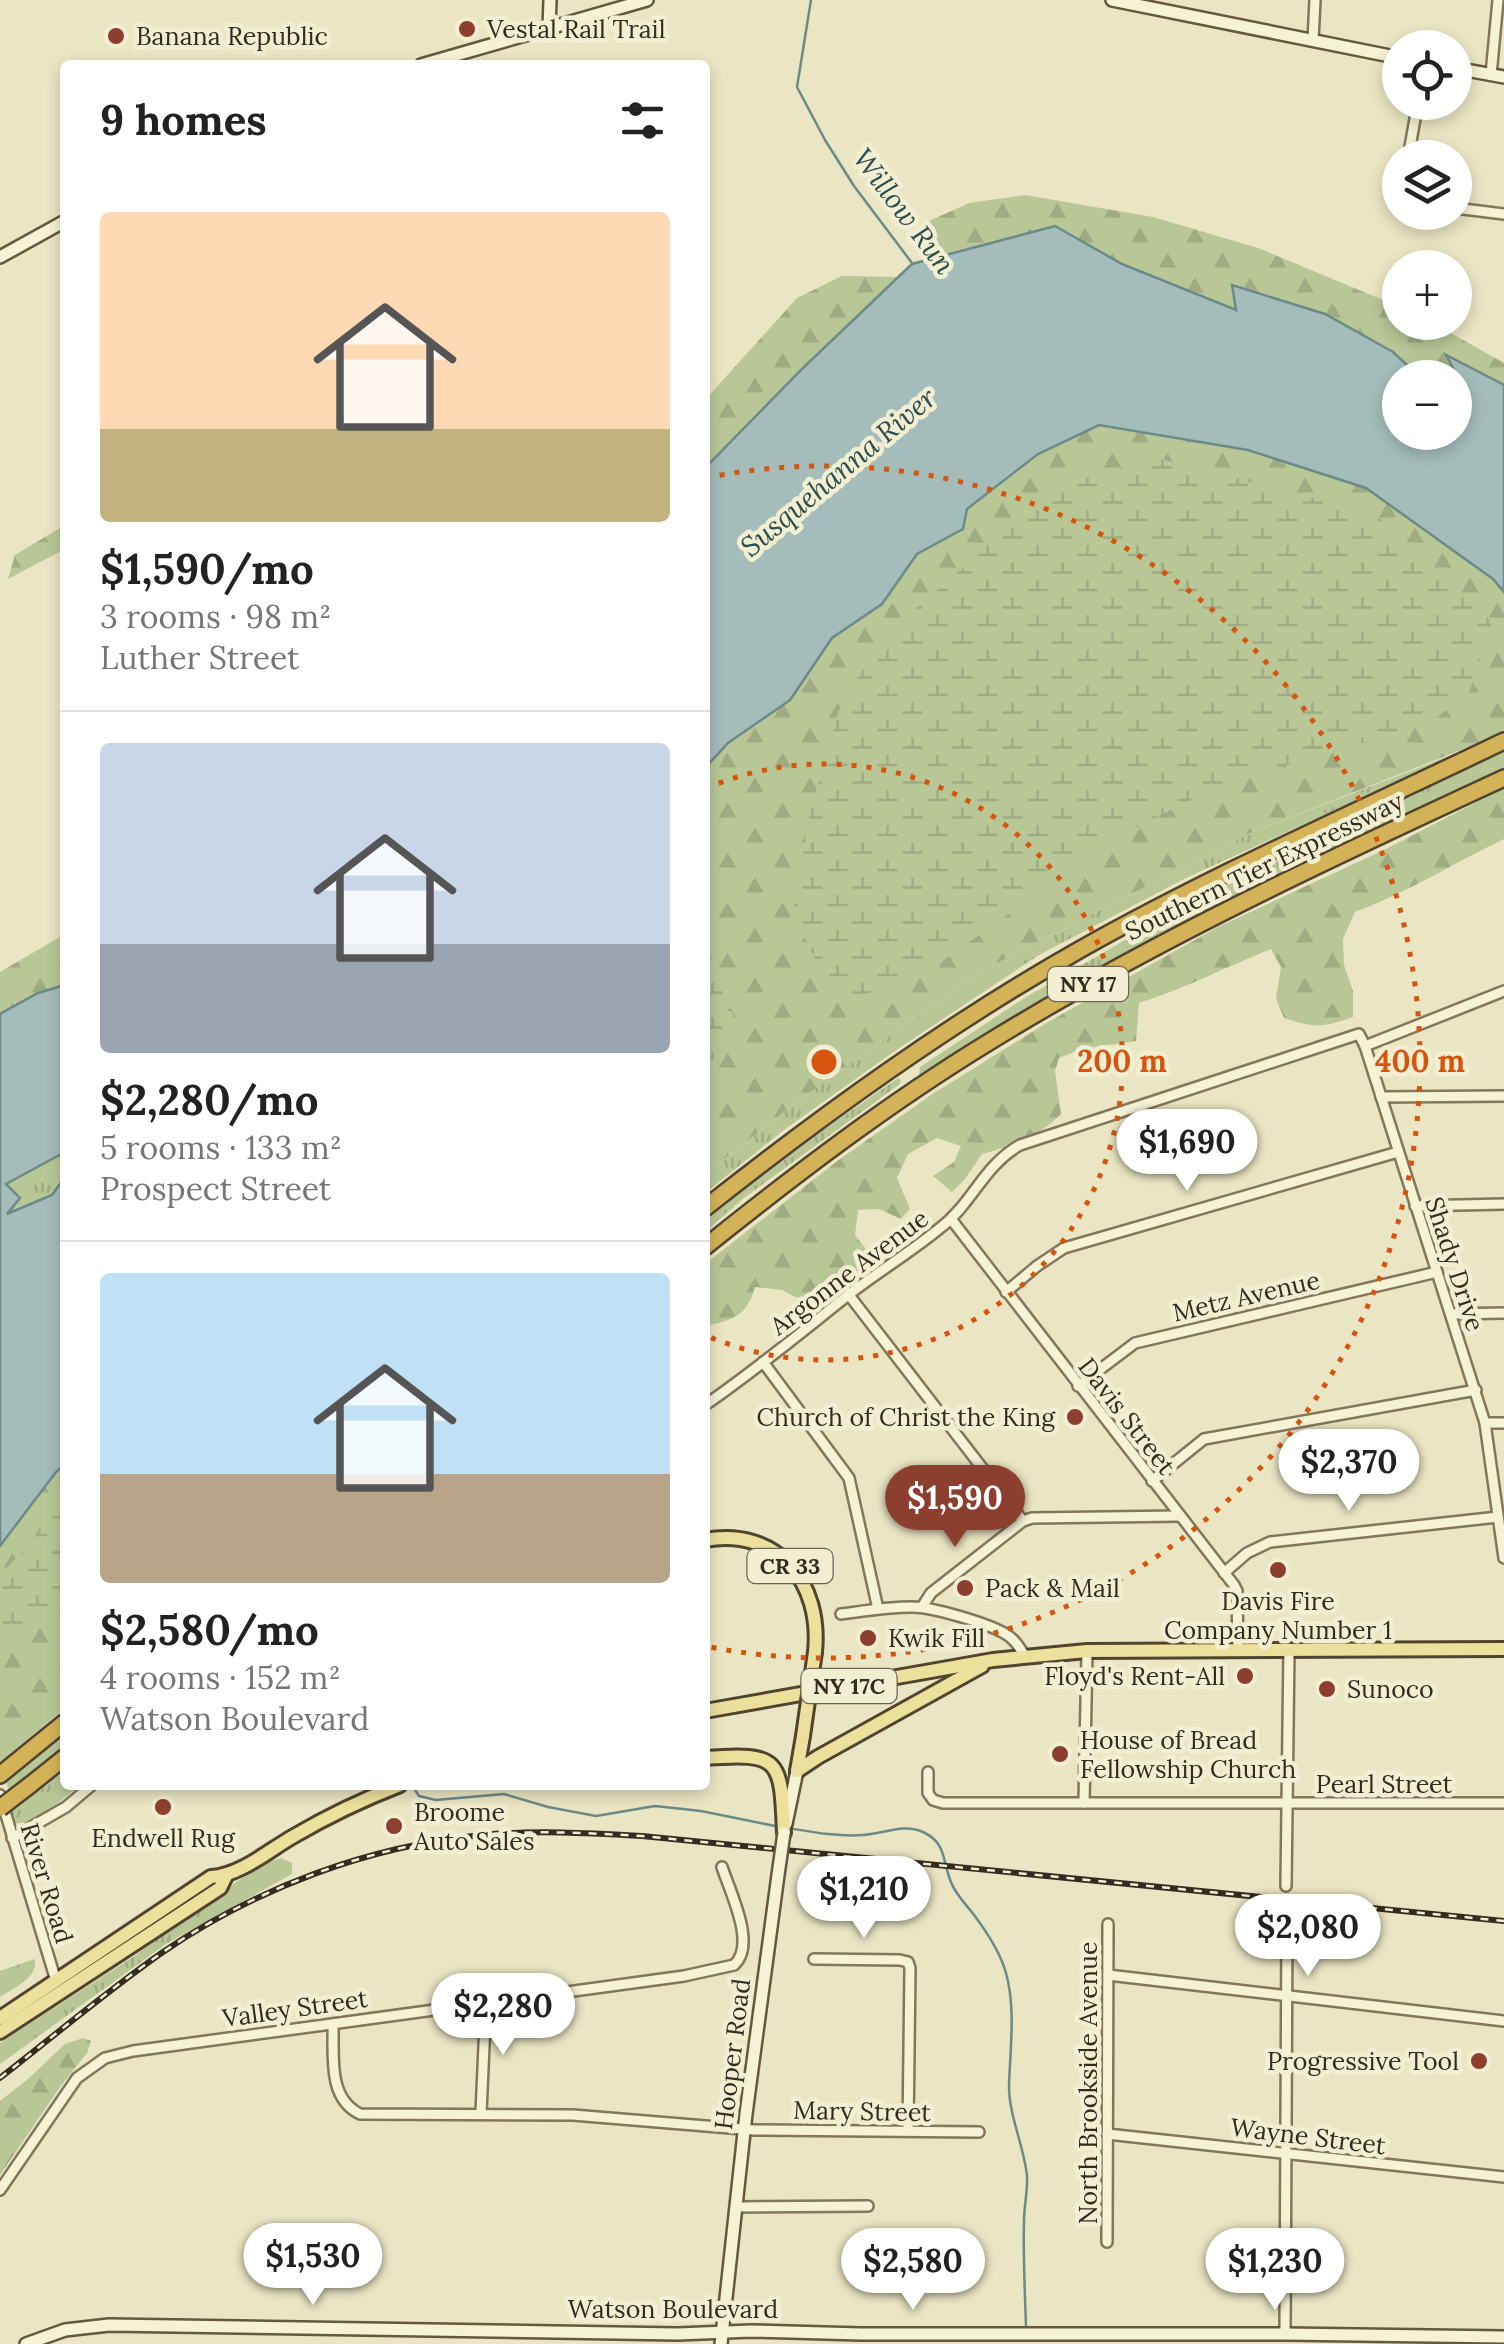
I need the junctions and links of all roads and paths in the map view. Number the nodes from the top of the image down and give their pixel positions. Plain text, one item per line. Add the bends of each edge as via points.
1 (550, 0) edge
2 (648, 0) edge
3 (1112, 0) edge
4 (1315, 0) edge
5 (1498, 0) edge
6 (1178, 6) edge
7 (549, 28) junction
8 (1313, 40) junction
9 (1382, 54) edge
10 (438, 60) edge
11 (1472, 71) edge
12 (1497, 76) edge
13 (1472, 210) edge
14 (1504, 214) edge
15 (60, 224) edge
16 (0, 258) edge
17 (1504, 741) edge
18 (1504, 778) edge
19 (1504, 990) edge
20 (1366, 1046) junction
21 (1504, 1096) edge
22 (1381, 1098) junction
23 (1398, 1152) junction
24 (710, 1204) edge
25 (1504, 1204) edge
26 (1415, 1206) junction
27 (951, 1219) junction
28 (710, 1243) edge
29 (1436, 1272) junction
30 (1006, 1292) junction
31 (849, 1295) junction
32 (1504, 1313) edge
33 (1450, 1314) junction
34 (763, 1362) junction
35 (1078, 1386) junction
36 (1476, 1390) junction
37 (710, 1401) edge
38 (1485, 1423) junction
39 (1504, 1423) edge
40 (1152, 1481) junction
41 (1180, 1516) junction
42 (1498, 1517) junction
43 (1023, 1520) junction
44 (1502, 1532) edge
45 (710, 1540) edge
46 (1504, 1558) edge
47 (1224, 1573) junction
48 (922, 1608) junction
49 (878, 1609) junction
50 (840, 1614) dead end
51 (1504, 1648) edge
52 (1289, 1649) junction
53 (1087, 1650) junction
54 (1238, 1650) junction
55 (1025, 1656) junction
56 (993, 1660) junction
57 (710, 1710) edge
58 (60, 1726) edge
59 (710, 1758) edge
60 (60, 1761) edge
61 (797, 1771) junction
62 (928, 1772) dead end
63 (0, 1775) edge
64 (86, 1790) edge
65 (388, 1790) edge
66 (0, 1795) edge
67 (787, 1797) junction
68 (1084, 1803) junction
69 (1504, 1803) edge
70 (1287, 1804) junction
71 (0, 1808) edge
72 (784, 1833) joint
73 (12, 1838) junction
74 (722, 1867) dead end
75 (226, 1876) junction
76 (1286, 1886) dead end
77 (1287, 1920) dead end
78 (1108, 1924) dead end
79 (814, 1959) dead end
80 (1108, 1975) junction
81 (56, 1982) junction
82 (1287, 1996) junction
83 (486, 2001) junction
84 (0, 2018) edge
85 (1504, 2021) edge
86 (334, 2024) junction
87 (0, 2032) edge
88 (481, 2113) junction
89 (744, 2129) junction
90 (908, 2131) junction
91 (978, 2132) dead end
92 (1107, 2134) junction
93 (1286, 2153) junction
94 (1504, 2178) edge
95 (0, 2190) edge
96 (868, 2206) dead end
97 (736, 2207) junction
98 (1107, 2242) dead end
99 (1285, 2334) junction
100 (1504, 2337) edge
101 (722, 2338) edge
102 (1112, 2339) edge
103 (1391, 2339) edge
104 (26, 2344) edge

1 - 7 street
2 - 7 street
3 - 6 street
4 - 8 street
5 - 12 street
6 - 8 street
7 - 10 street
8 - 9 street
11 - 12 street
13 - 14 street
15 - 16 street
17 - 24 highway, Southern Tier Expressway / NY 17 via 1077,951 934,1039
18 - 28 highway, Southern Tier Expressway / NY 17 via 1124,963 988,1042 799,1172
19 - 20 street, Argonne Avenue
20 - 22 street, Shady Drive
20 - 27 street, Argonne Avenue via 1359,1034 1352,1035 1020,1145 991,1166
21 - 22 street
22 - 23 street, Shady Drive
23 - 26 street, Shady Drive
23 - 30 street via 1064,1248
25 - 26 street
26 - 29 street, Shady Drive
27 - 30 street, Davis Street
27 - 31 street, Argonne Avenue
29 - 33 street, Shady Drive
29 - 35 street, Metz Avenue via 1136,1342
30 - 35 street, Davis Street
31 - 34 street, Argonne Avenue
31 - 43 street
32 - 33 street
33 - 36 street, Shady Drive
34 - 37 street, Argonne Avenue
34 - 49 street via 850,1478
35 - 40 street, Davis Street
36 - 38 street, Shady Drive
36 - 40 street via 1204,1439
38 - 39 street
38 - 42 street, Shady Drive
40 - 41 street, Davis Street
41 - 43 street
41 - 47 street, Davis Street
42 - 44 street, Shady Drive
42 - 47 street via 1270,1542
43 - 48 street
44 - 46 street, Shady Drive
45 - 61 main road, CR 33, bridge via 735,1537 769,1548 792,1567 812,1601 815,1652
47 - 54 street, Davis Street via 1238,1590
48 - 49 street
48 - 55 street via 1005,1634
49 - 50 street
51 - 52 main road, NY 17C
52 - 54 main road, NY 17C
52 - 70 street
53 - 54 main road, NY 17C
53 - 55 main road, NY 17C
53 - 68 street
55 - 56 main road, NY 17C
56 - 57 main road, NY 17C
56 - 61 main road
58 - 63 highway
59 - 67 main road via 768,1761
60 - 71 highway, bridge
61 - 67 street
62 - 68 street, Pearl Street via 932,1800
64 - 73 street
65 - 75 main road
66 - 73 street, River Road
67 - 72 main road
68 - 70 street, Pearl Street
69 - 70 street, Pearl Street
70 - 76 street
72 - 89 street, Hooper Road, bridge
73 - 81 street, River Road
74 - 83 street, Valley Street via 742,1925 742,1955 734,1966
75 - 81 main road via 212,1877
75 - 87 main road via 220,1888
77 - 82 street
78 - 80 street, North Brookside Avenue
79 - 90 street via 908,1962
80 - 82 street
80 - 92 street, North Brookside Avenue
81 - 84 main road
82 - 85 street
82 - 93 street
83 - 86 street, Valley Street
83 - 88 street
86 - 88 street, Mary Street via 335,2076 349,2108 368,2115
86 - 95 street, Valley Street via 105,2058 78,2078
88 - 89 street, Mary Street
89 - 90 street, Mary Street
89 - 97 street, Hooper Road
90 - 91 street, Mary Street
92 - 93 street, Wayne Street
92 - 98 street, North Brookside Avenue
93 - 94 street, Wayne Street
93 - 99 street
96 - 97 street
97 - 101 street, Hooper Road
99 - 102 street, Watson Boulevard
99 - 103 street, Watson Boulevard
100 - 103 street, Watson Boulevard
101 - 102 street, Watson Boulevard
101 - 104 street, Watson Boulevard via 109,2325

